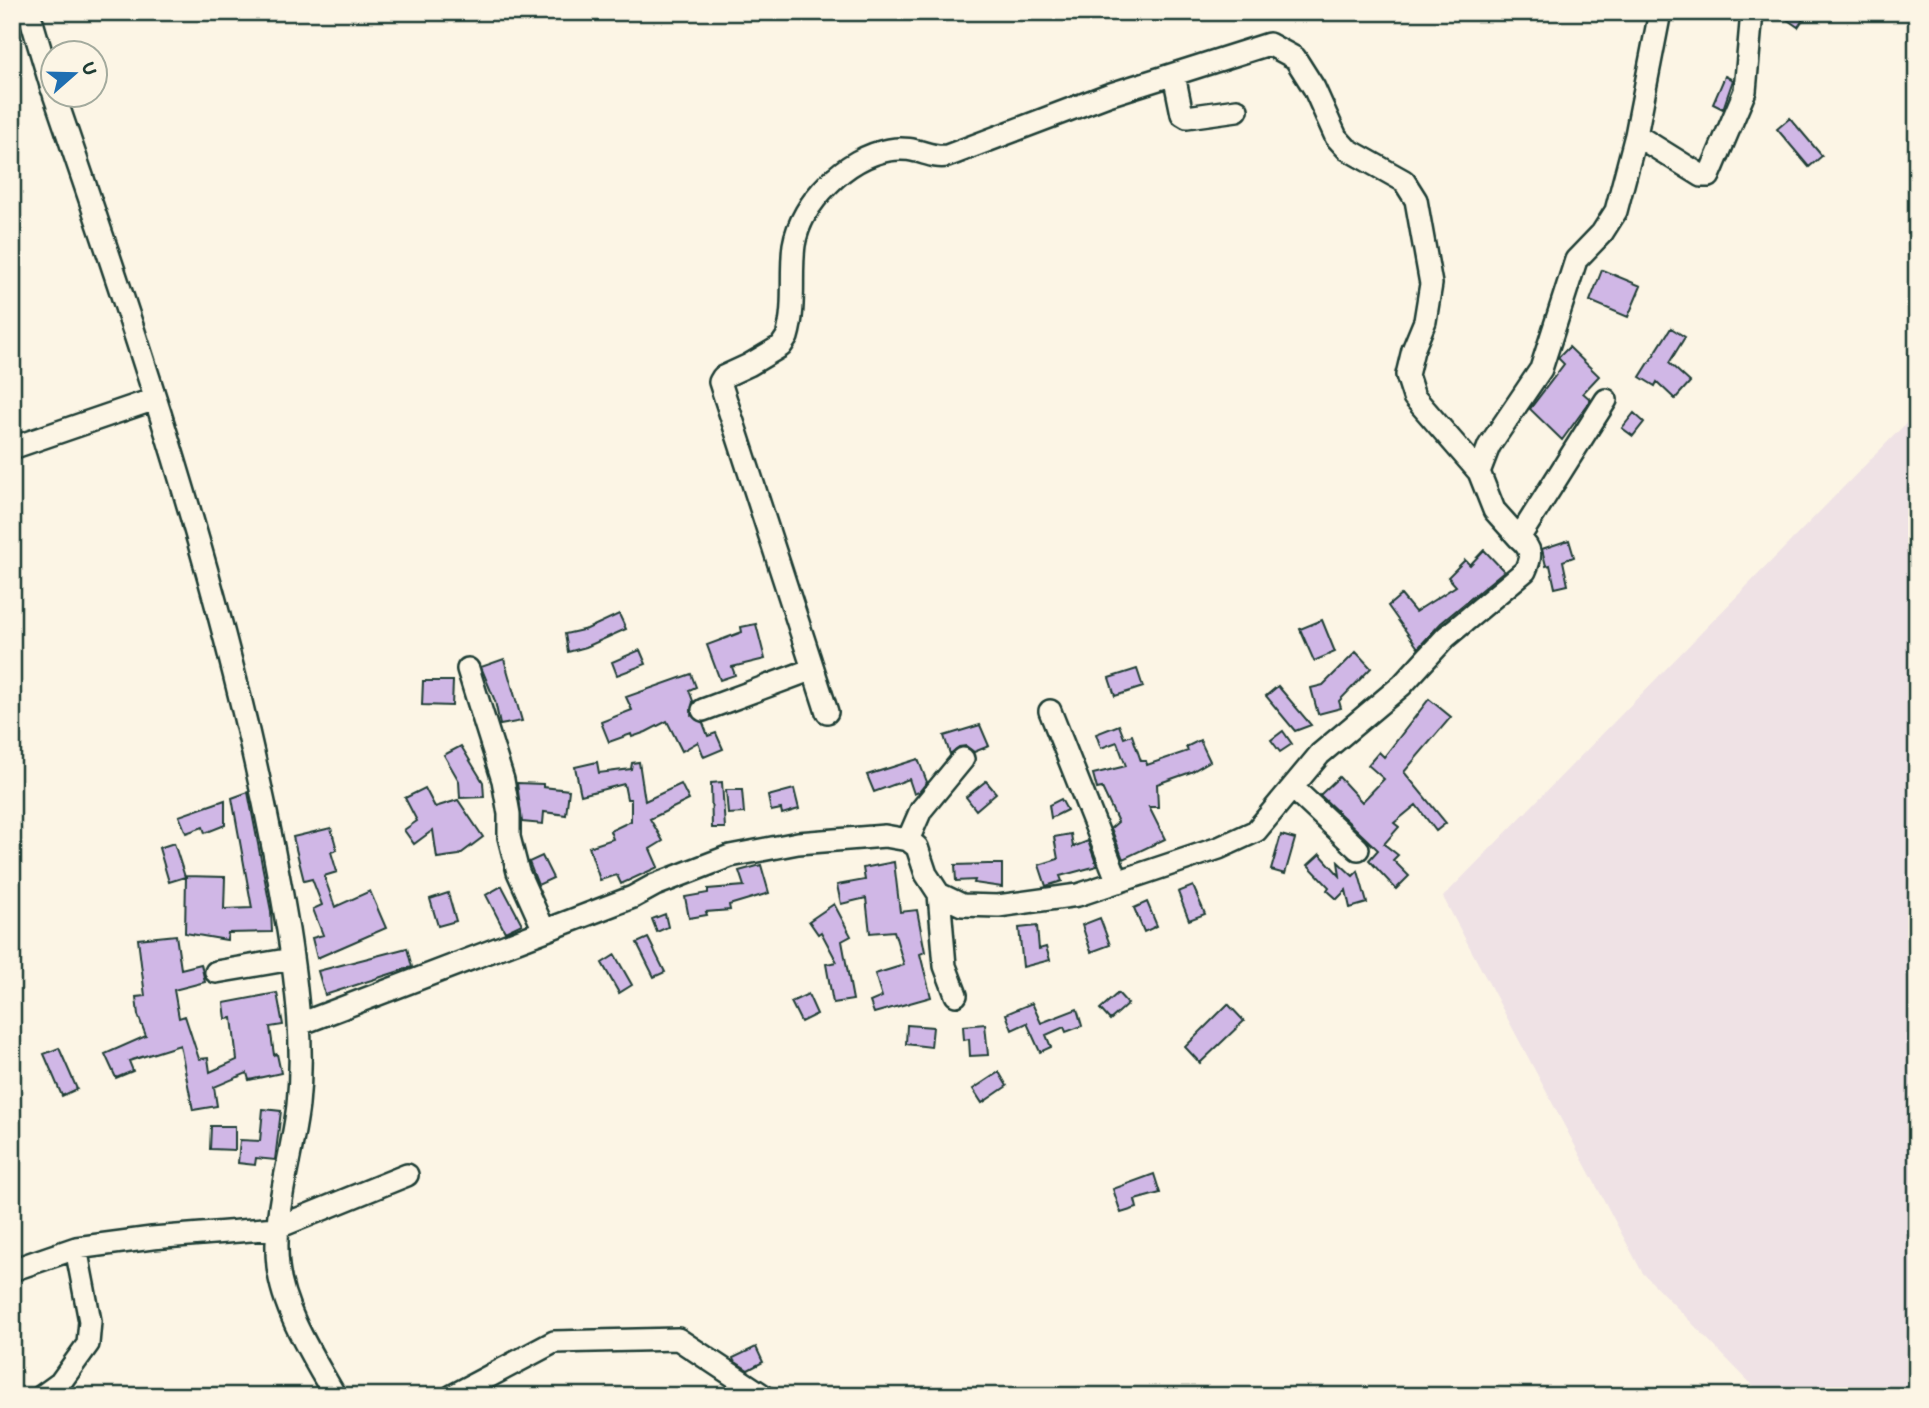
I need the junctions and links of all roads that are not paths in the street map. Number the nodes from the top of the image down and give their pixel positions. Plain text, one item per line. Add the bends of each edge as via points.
1 (29, 12) edge
2 (1660, 12) edge
3 (1752, 12) edge
4 (38, 42) edge
5 (1174, 75) junction
6 (59, 108) edge
7 (1237, 110) dead end
8 (1636, 135) junction
9 (155, 400) junction
10 (1606, 400) dead end
11 (12, 448) edge
12 (1479, 472) junction
13 (1519, 538) junction
14 (468, 668) dead end
15 (813, 669) junction
16 (703, 710) dead end
17 (1050, 711) dead end
18 (827, 712) dead end
19 (963, 759) dead end
20 (1293, 788) junction
21 (908, 840) junction
22 (1358, 849) dead end
23 (1118, 882) junction
24 (939, 894) junction
25 (544, 930) junction
26 (292, 958) junction
27 (216, 972) dead end
28 (956, 995) dead end
29 (300, 1024) junction
30 (407, 1175) dead end
31 (276, 1228) junction
32 (76, 1248) junction
33 (12, 1270) edge
34 (42, 1396) edge
35 (335, 1396) edge
36 (452, 1396) edge
37 (764, 1396) edge

1 - 4 street
2 - 8 street
3 - 8 street via 1745,91 1709,176
5 - 7 street via 1182,114 1187,117
5 - 12 street via 1269,44 1295,58 1336,137 1347,149 1405,181 1416,200 1432,284 1407,375 1413,397
5 - 15 street via 1108,94 947,156 913,148 869,156 826,187 810,207 794,245 787,337 781,346 720,382
6 - 9 street via 141,346
8 - 12 street via 1616,211 1576,260 1541,369 1489,446
9 - 11 street
9 - 26 street via 241,697
10 - 13 street
12 - 13 street via 1494,510
13 - 20 street via 1531,555 1525,571 1320,754
14 - 25 street via 503,780 518,872
15 - 16 street
15 - 18 street
17 - 23 street
19 - 21 street via 921,810
20 - 22 street
20 - 23 street via 1256,831 1199,856
21 - 24 street via 917,847
21 - 25 street via 855,836 730,856
23 - 24 street via 1078,895 998,906 962,905
24 - 28 street via 945,965
25 - 29 street
26 - 27 street
26 - 29 street
29 - 31 street via 298,1103
30 - 31 street
31 - 32 street
31 - 35 street via 278,1268 286,1298
32 - 33 street
32 - 34 street via 90,1321 88,1344 60,1383
36 - 37 street via 554,1342 678,1339

